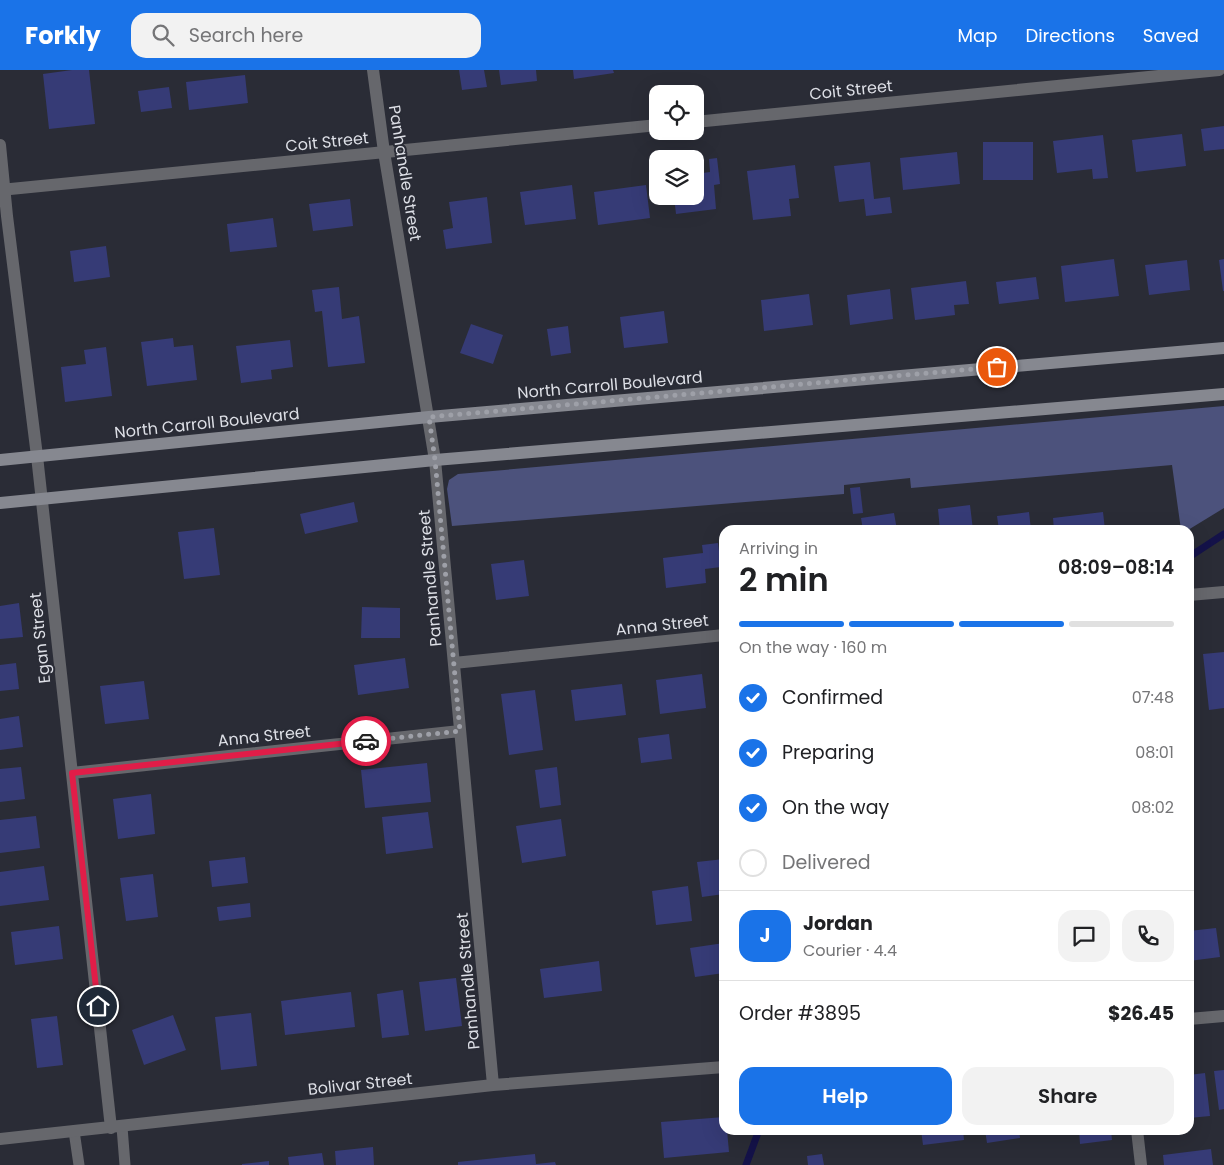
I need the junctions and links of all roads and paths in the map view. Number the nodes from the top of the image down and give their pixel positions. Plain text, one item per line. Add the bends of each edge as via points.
1 (373, 70) edge
2 (1218, 70) edge
3 (704, 121) edge
4 (649, 126) edge
5 (0, 145) edge
6 (384, 152) junction
7 (2, 190) edge
8 (1224, 348) edge
9 (1224, 394) edge
10 (429, 417) junction
11 (38, 456) junction
12 (0, 460) edge
13 (435, 460) junction
14 (41, 500) junction
15 (0, 503) edge
16 (1224, 592) edge
17 (1194, 595) edge
18 (719, 636) edge
19 (454, 663) junction
20 (460, 731) junction
21 (72, 773) junction
22 (1224, 1016) edge
23 (1194, 1019) edge
24 (719, 1067) edge
25 (493, 1085) junction
26 (117, 1127) junction
27 (74, 1132) junction
28 (1138, 1135) edge
29 (0, 1139) edge
30 (79, 1165) edge
31 (125, 1165) edge
32 (1141, 1165) edge

1 - 6 street, Panhandle Street
2 - 3 street, Coit Street
4 - 6 street, Coit Street
5 - 7 street, Egan Street
6 - 7 street, Coit Street
6 - 10 street, Panhandle Street
7 - 11 street, Egan Street
8 - 10 main road, North Carroll Boulevard
9 - 13 main road
10 - 11 main road, North Carroll Boulevard
10 - 13 street, Panhandle Street
11 - 12 main road, North Carroll Boulevard
11 - 14 street, Egan Street
13 - 14 main road
13 - 19 street, Panhandle Street
14 - 15 main road
14 - 21 street, Egan Street
16 - 17 street
18 - 19 street, Anna Street
19 - 20 street, Panhandle Street
20 - 21 street, Anna Street
20 - 25 street, Panhandle Street
21 - 26 street, Egan Street
22 - 23 street
24 - 25 street, Bolivar Street
25 - 26 street, Bolivar Street
26 - 27 street, Bolivar Street
26 - 31 lane
27 - 29 street, Bolivar Street
27 - 30 lane
28 - 32 street

